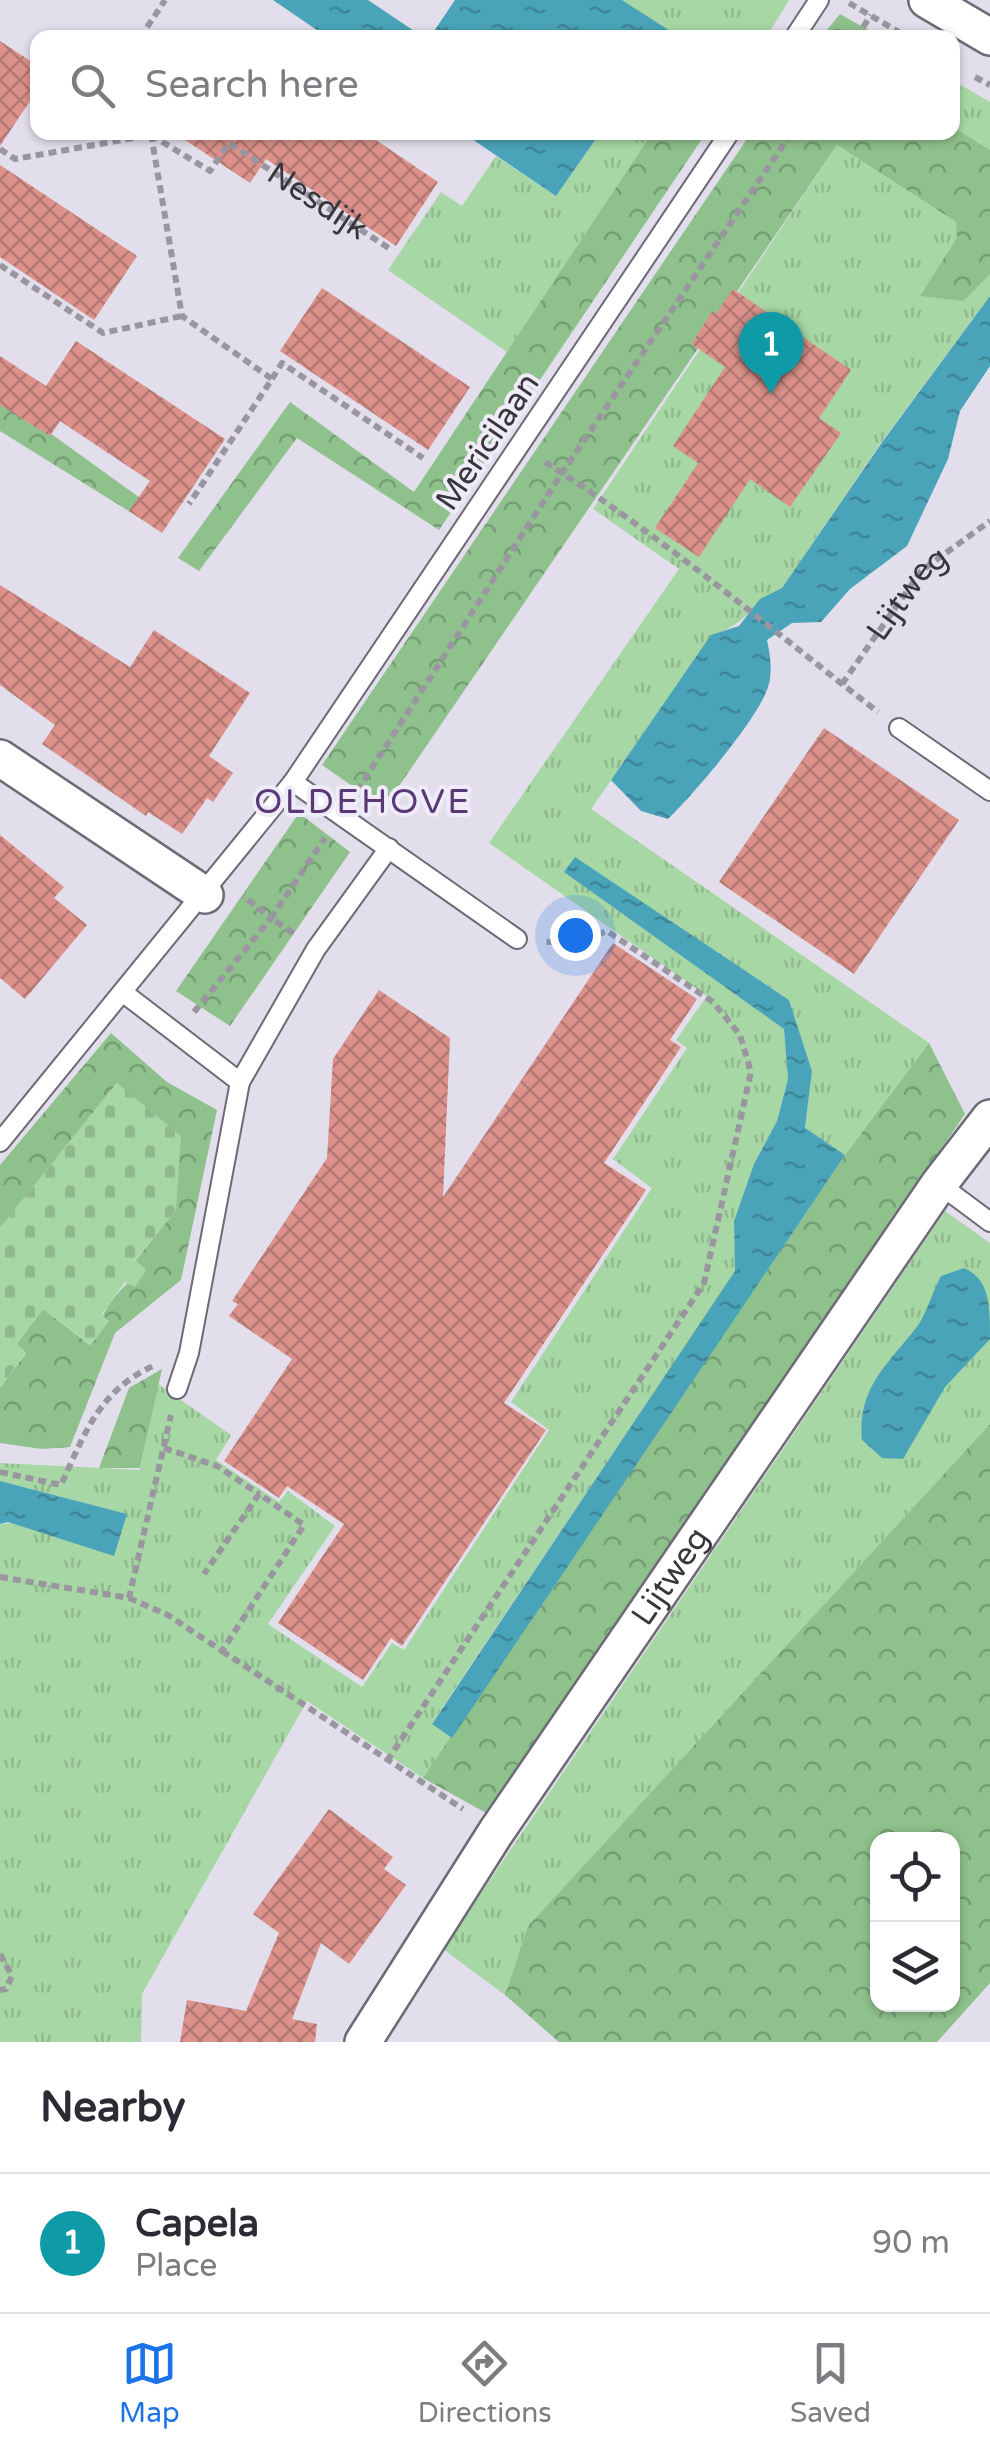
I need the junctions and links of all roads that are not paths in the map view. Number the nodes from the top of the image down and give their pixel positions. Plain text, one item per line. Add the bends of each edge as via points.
1 (819, 0) edge
2 (927, 0) edge
3 (799, 30) edge
4 (990, 36) edge
5 (725, 140) edge
6 (899, 728) road end
7 (0, 758) edge
8 (293, 782) junction
9 (990, 791) edge
10 (388, 848) junction
11 (212, 886) junction
12 (518, 939) road end
13 (125, 994) junction
14 (240, 1082) junction
15 (990, 1118) edge
16 (0, 1142) edge
17 (939, 1184) junction
18 (990, 1222) edge
19 (176, 1389) road end
20 (363, 2042) edge

1 - 3 lane
2 - 4 street
5 - 8 lane, Mericilaan
6 - 9 lane
7 - 11 street
8 - 10 lane
8 - 11 lane, Mericilaan
10 - 12 lane
10 - 14 lane via 316,950
11 - 13 lane, Mericilaan
13 - 14 lane
13 - 16 lane, Mericilaan
14 - 19 lane
15 - 17 street, Lijtweg
17 - 18 lane
17 - 20 street, Lijtweg via 496,1832

